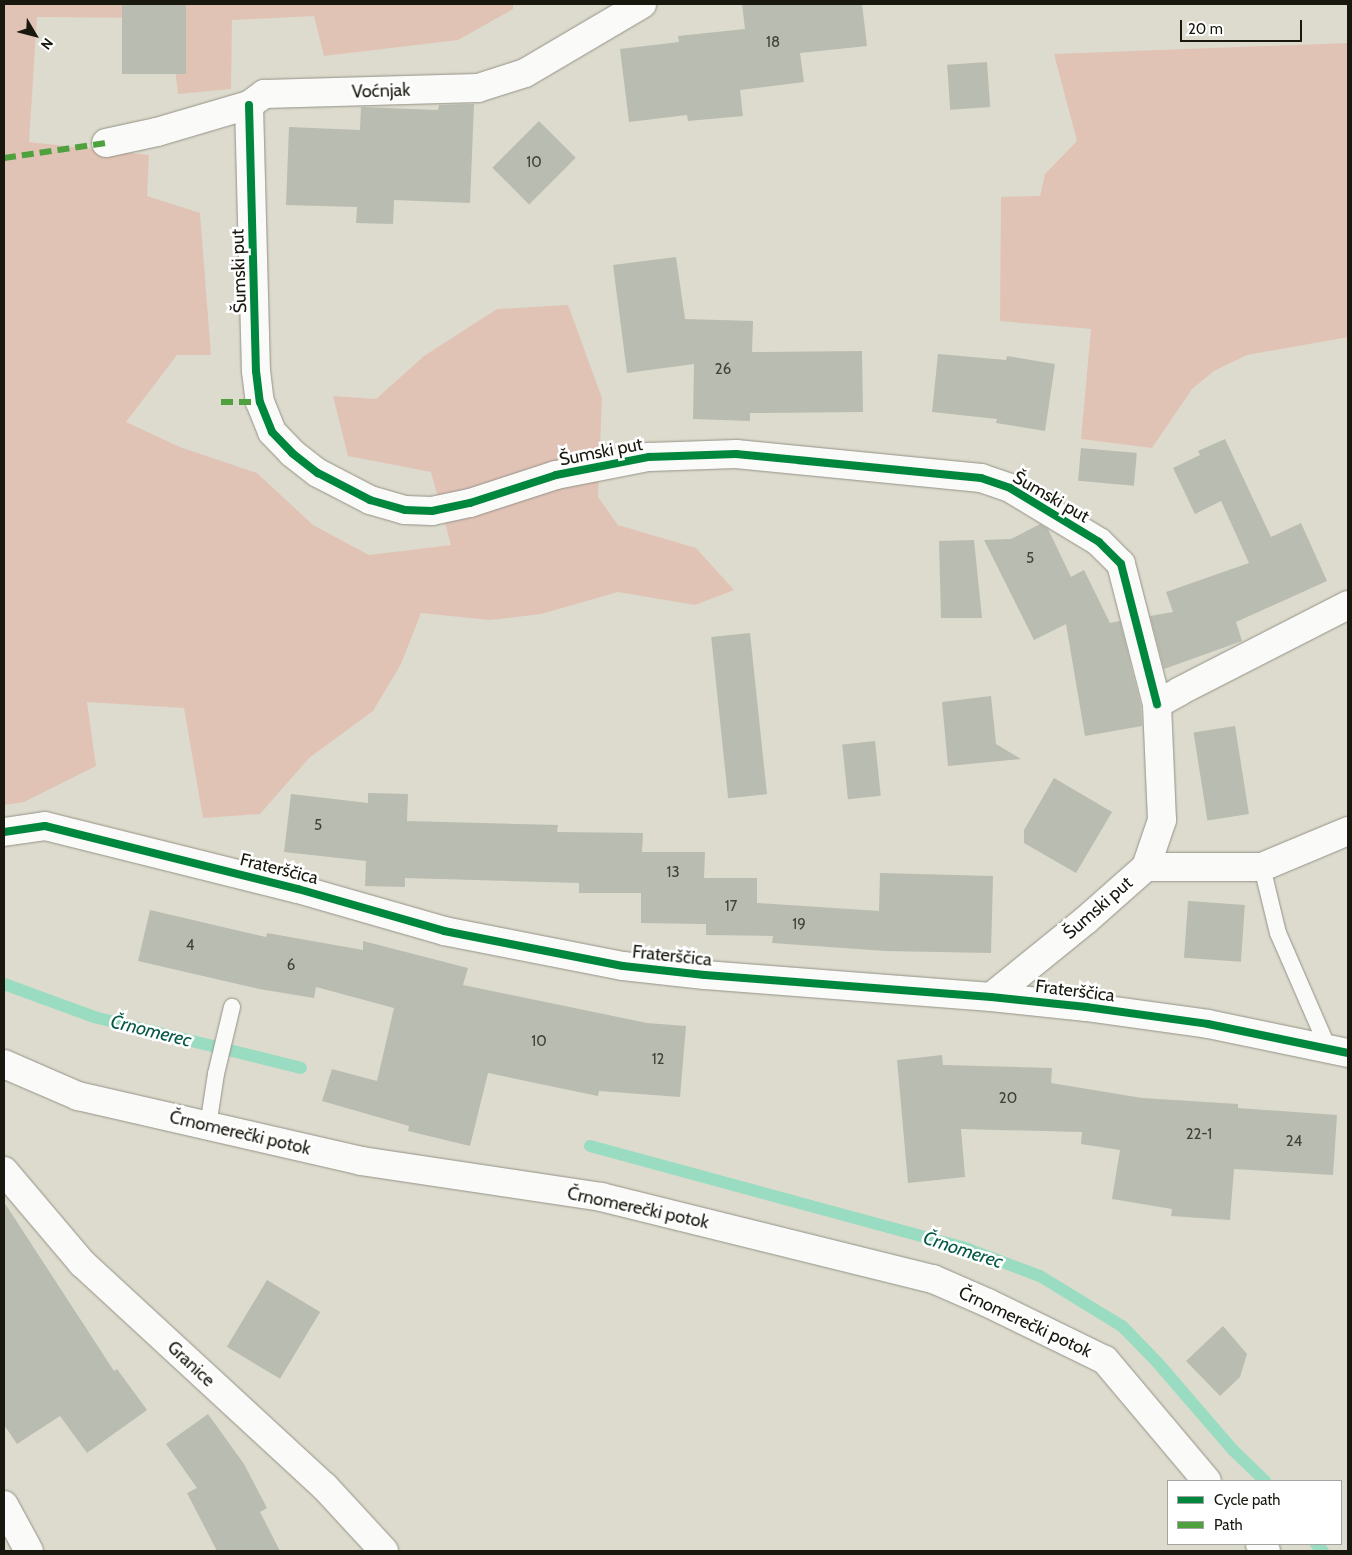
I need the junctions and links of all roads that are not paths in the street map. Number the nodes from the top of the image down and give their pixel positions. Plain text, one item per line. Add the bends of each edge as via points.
1 (642, 4) edge
2 (249, 106) junction
3 (106, 143) dead end
4 (1348, 605) edge
5 (1157, 704) junction
6 (1348, 831) edge
7 (4, 832) edge
8 (1146, 867) junction
9 (1262, 867) junction
10 (991, 997) junction
11 (232, 1007) dead end
12 (1338, 1051) edge
13 (4, 1064) edge
14 (208, 1126) junction
15 (4, 1171) edge
16 (1206, 1480) edge
17 (4, 1505) edge
18 (29, 1551) edge
19 (384, 1551) edge

1 - 2 street, Voćnjak via 525,73 478,88 264,94
2 - 3 street, Voćnjak
2 - 5 street, Šumski put via 256,362 260,402 272,432 292,453 318,472 370,500 405,510 432,511 470,503 556,475 649,457 736,454 981,478 1010,488 1099,542 1121,564
4 - 5 street
5 - 8 street, Šumski put via 1162,820
6 - 9 street
7 - 10 street, Fraterščica via 45,826 298,889 444,931 624,966
8 - 9 street
8 - 10 street, Šumski put
9 - 12 lane via 1278,933
10 - 12 street, Fraterščica via 1208,1024
11 - 14 lane
13 - 14 street, Črnomerečki potok via 78,1096
14 - 16 street, Črnomerečki potok via 361,1161 601,1197 933,1279 1105,1360
15 - 19 street, Granice via 82,1263 325,1487
17 - 18 street

